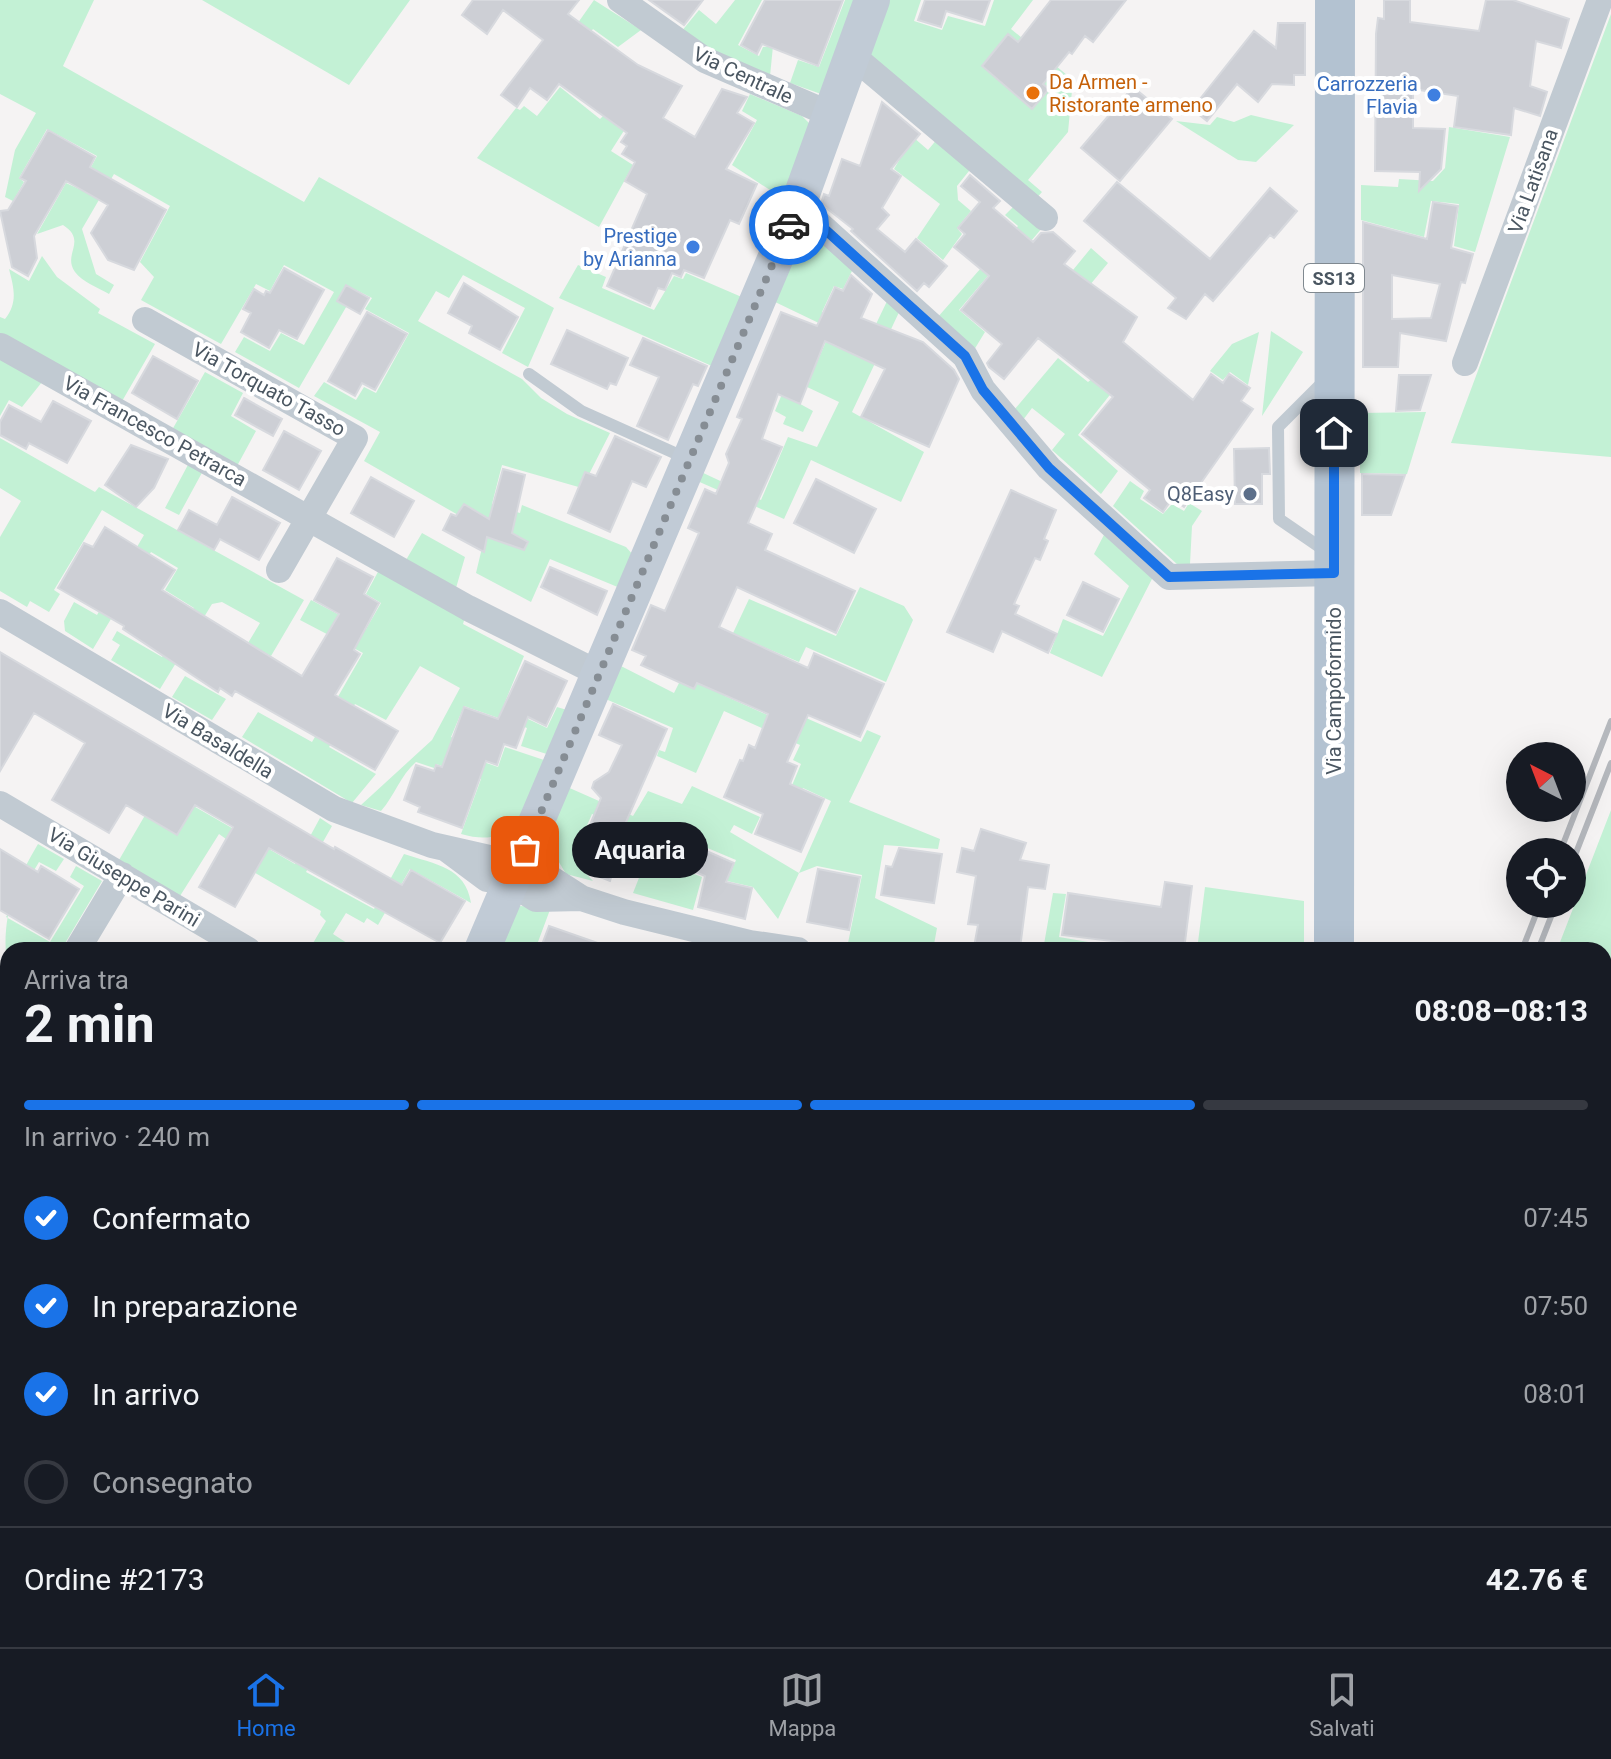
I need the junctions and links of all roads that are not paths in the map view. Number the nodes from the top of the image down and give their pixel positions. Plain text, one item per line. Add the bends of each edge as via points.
1 (620, 0) edge
2 (872, 0) edge
3 (1335, 0) edge
4 (1600, 0) edge
5 (854, 57) junction
6 (832, 115) junction
7 (798, 205) junction
8 (1045, 218) dead end
9 (145, 320) dead end
10 (1, 346) edge
11 (1465, 363) dead end
12 (1334, 371) junction
13 (529, 374) dead end
14 (690, 460) junction
15 (309, 517) junction
16 (1334, 565) junction
17 (279, 570) dead end
18 (0, 612) edge
19 (598, 673) junction
20 (0, 804) edge
21 (122, 875) junction
22 (513, 877) junction
23 (82, 942) edge
24 (235, 942) edge
25 (485, 942) edge
26 (746, 942) edge
27 (1334, 942) edge

1 - 6 street, Via Centrale via 705,60
2 - 5 main road
3 - 12 main road, Via Campoformido / SS13
4 - 11 street, Via Latisana
5 - 6 main road
5 - 8 street
6 - 7 main road
7 - 14 main road
7 - 16 street via 965,356 983,390 1049,468 1169,577
9 - 15 street, Via Torquato Tasso via 355,438
10 - 15 street, Via Francesco Petrarca
12 - 16 main road, Via Campoformido / SS13
12 - 16 lane via 1278,427 1279,519
13 - 14 lane via 581,411
14 - 19 main road
15 - 17 street
15 - 19 street, Via Francesco Petrarca via 468,608
16 - 27 main road, Via Campoformido / SS13
18 - 22 street, Via Basaldella via 334,809 446,849 487,879
19 - 22 main road
20 - 21 street, Via Giuseppe Parini
21 - 23 street
21 - 24 street, Via Giuseppe Parini
22 - 25 main road
22 - 26 street, Via Basaldella via 536,869 581,898

